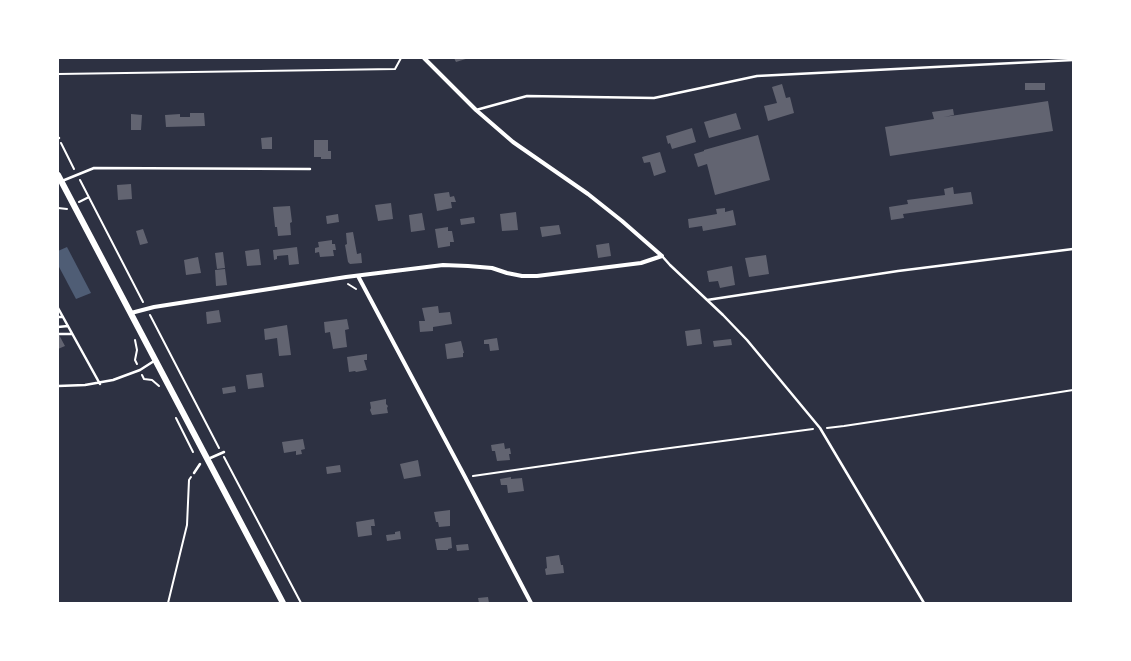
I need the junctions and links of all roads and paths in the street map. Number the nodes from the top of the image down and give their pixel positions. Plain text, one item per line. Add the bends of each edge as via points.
1 (401, 58) edge
2 (424, 58) edge
3 (1073, 60) edge
4 (58, 74) edge
5 (476, 110) junction
6 (58, 138) edge
7 (310, 168) dead end
8 (77, 174) junction
9 (60, 178) edge
10 (89, 197) junction
11 (81, 201) dead end
12 (58, 208) edge
13 (69, 214) dead end
14 (1073, 249) edge
15 (662, 256) junction
16 (358, 276) junction
17 (707, 300) junction
18 (58, 308) edge
19 (146, 308) junction
20 (131, 313) junction
21 (58, 317) edge
22 (63, 317) junction
23 (68, 326) junction
24 (58, 327) edge
25 (59, 334) edge
26 (72, 334) junction
27 (134, 336) dead end
28 (156, 360) junction
29 (140, 370) junction
30 (100, 384) junction
31 (58, 386) edge
32 (160, 387) dead end
33 (1073, 390) edge
34 (175, 416) dead end
35 (820, 428) junction
36 (223, 453) junction
37 (208, 459) junction
38 (200, 464) joint
39 (194, 472) joint
40 (465, 477) junction
41 (168, 603) edge
42 (283, 603) edge
43 (301, 603) edge
44 (531, 603) edge
45 (924, 603) edge

1 - 4 path via 395,69
2 - 5 street
3 - 5 lane via 756,76 654,98 527,96
5 - 15 street via 513,142 588,194
6 - 8 path
7 - 8 lane via 94,168
8 - 9 lane
8 - 10 path
9 - 20 main road
10 - 11 path
10 - 19 path
12 - 13 path via 67,209
14 - 17 lane via 898,271
15 - 16 street via 641,263 537,276 522,276 492,268 443,265
15 - 17 lane
16 - 19 street
16 - 40 street
17 - 35 lane via 747,340
18 - 22 lane
19 - 20 street
19 - 36 path
20 - 28 main road
21 - 22 lane
22 - 23 lane
23 - 24 lane
23 - 26 lane
25 - 26 lane
26 - 30 lane
27 - 29 path via 137,350 135,360
28 - 29 lane
28 - 37 main road
29 - 30 lane
29 - 32 path via 144,379 152,380
30 - 31 lane
33 - 35 path via 890,420
34 - 38 path
35 - 40 path
35 - 45 lane
36 - 37 lane
36 - 43 path
37 - 42 main road
38 - 39 lane
39 - 41 path via 189,480 187,525
40 - 44 street

